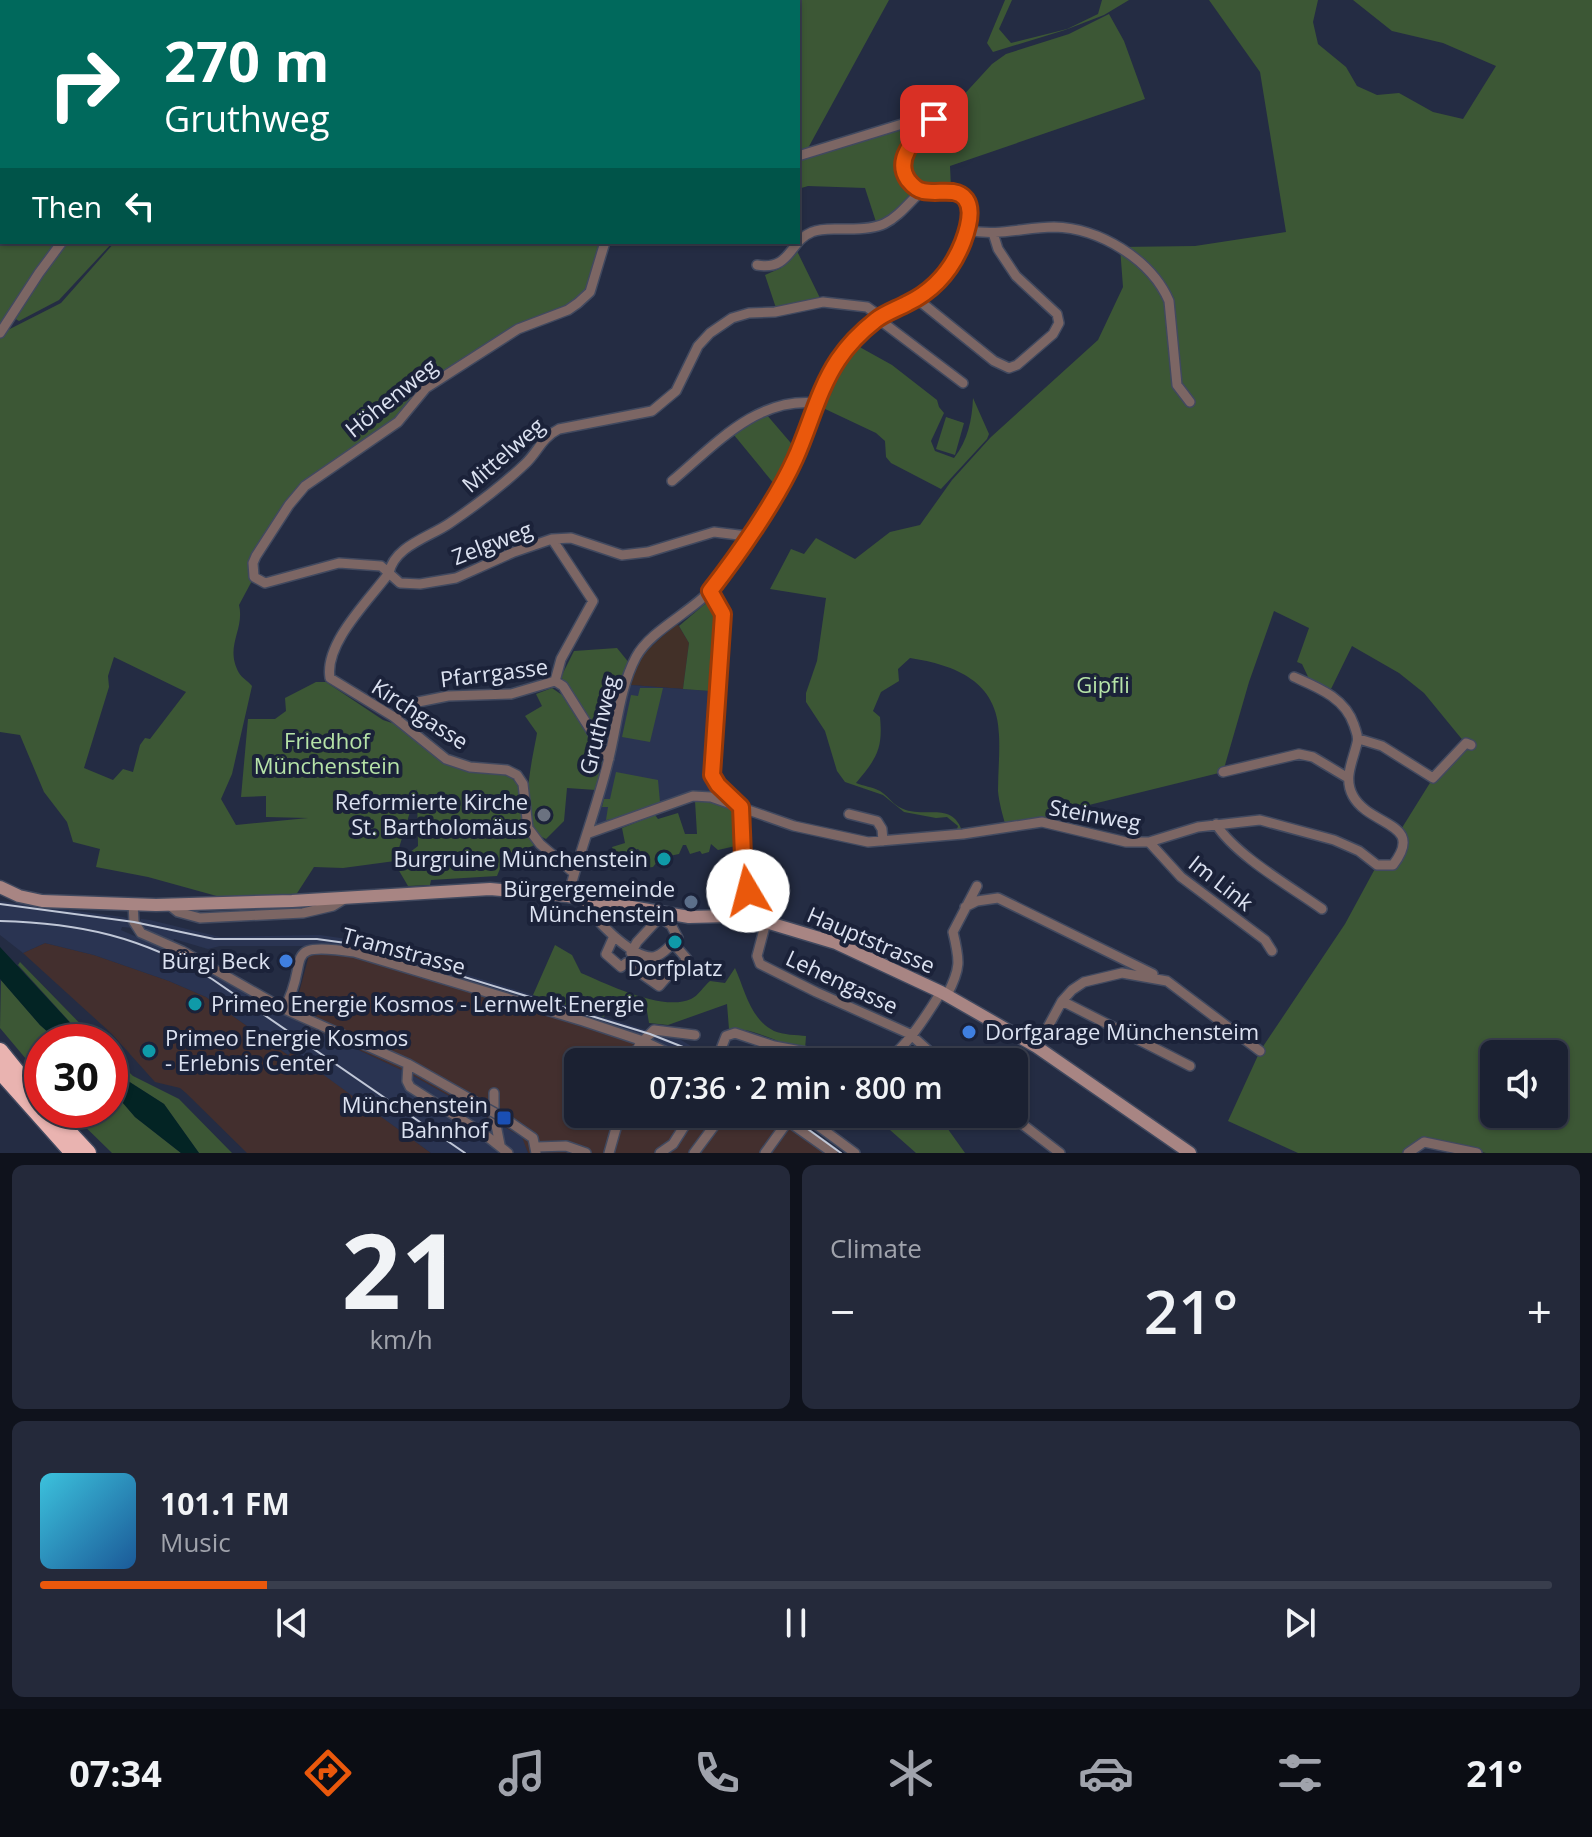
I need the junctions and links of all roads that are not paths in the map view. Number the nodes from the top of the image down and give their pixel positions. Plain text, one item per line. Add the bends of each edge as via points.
1 (800, 155) edge
2 (921, 191) junction
3 (968, 230) junction
4 (993, 233) junction
5 (800, 242) edge
6 (61, 244) edge
7 (604, 244) edge
8 (798, 244) edge
9 (757, 265) dead end
10 (917, 299) junction
11 (879, 318) junction
12 (0, 333) edge
13 (963, 383) dead end
14 (1190, 402) dead end
15 (816, 403) junction
16 (672, 481) dead end
17 (747, 536) junction
18 (552, 539) junction
19 (389, 573) junction
20 (254, 577) joint
21 (710, 591) junction
22 (1294, 677) dead end
23 (330, 678) joint
24 (555, 681) junction
25 (394, 717) junction
26 (1359, 739) junction
27 (1471, 745) dead end
28 (609, 759) junction
29 (1223, 772) dead end
30 (1348, 778) junction
31 (741, 807) junction
32 (849, 814) dead end
33 (1216, 824) junction
34 (589, 833) junction
35 (883, 841) junction
36 (1149, 842) junction
37 (574, 873) junction
38 (977, 886) dead end
39 (0, 887) edge
40 (568, 896) junction
41 (584, 899) junction
42 (133, 904) junction
43 (965, 907) junction
44 (1322, 909) dead end
45 (662, 914) junction
46 (743, 918) junction
47 (766, 922) junction
48 (614, 936) junction
49 (673, 943) junction
50 (633, 950) junction
51 (1100, 950) junction
52 (1272, 951) dead end
53 (626, 963) junction
54 (1109, 976) junction
55 (1167, 981) junction
56 (944, 994) junction
57 (1062, 1001) junction
58 (284, 1009) junction
59 (910, 1034) junction
60 (695, 1035) dead end
61 (643, 1041) junction
62 (1037, 1047) junction
63 (640, 1048) edge
64 (658, 1048) edge
65 (721, 1048) edge
66 (785, 1048) edge
67 (899, 1048) edge
68 (926, 1048) edge
69 (0, 1051) edge
70 (1260, 1051) dead end
71 (408, 1064) junction
72 (1190, 1066) dead end
73 (0, 1071) edge
74 (24, 1081) edge
75 (494, 1093) dead end
76 (65, 1128) edge
77 (616, 1128) edge
78 (683, 1128) edge
79 (713, 1128) edge
80 (783, 1128) edge
81 (798, 1128) edge
82 (821, 1128) edge
83 (1027, 1128) edge
84 (504, 1149) edge
85 (536, 1150) edge
86 (73, 1153) edge
87 (88, 1153) edge
88 (586, 1153) edge
89 (609, 1153) edge
90 (660, 1153) edge
91 (694, 1153) edge
92 (765, 1153) edge
93 (833, 1153) edge
94 (855, 1153) edge
95 (1060, 1153) edge
96 (1190, 1153) edge
97 (1408, 1153) edge
98 (1477, 1153) edge

1 - 2 street via 925,117 934,119 905,157 906,176
2 - 3 street via 963,196 970,208
2 - 5 street via 890,223 814,231
3 - 4 street
3 - 10 street, Gruthweg via 954,264
4 - 10 street via 1016,276 1057,314 1053,334 1009,368
4 - 14 street via 1070,228 1120,247 1164,290 1174,330 1177,385
6 - 12 street
7 - 20 street, Höhenweg via 590,292 578,303 518,329 469,359 426,388 398,422 305,486 256,556
8 - 9 street via 773,265
10 - 11 street, Gruthweg
11 - 13 street, Mittelweg
11 - 15 street, Gruthweg via 838,360
11 - 19 street, Mittelweg via 867,307 823,302 732,318 698,346 676,391 664,403 650,412 546,435 524,465 450,523 400,552
15 - 16 street via 779,404 753,415
15 - 17 street, Gruthweg via 781,487
17 - 18 street, Zelgweg via 714,532 622,555 571,538
17 - 21 street, Gruthweg
18 - 19 street, Zelgweg via 456,578 409,585
18 - 24 street via 593,601 561,659
19 - 20 street, Zelgweg via 381,566 339,563 277,582
19 - 23 street, Mittelweg via 339,639
21 - 28 street, Gruthweg via 637,656
21 - 31 street via 723,614 712,775
22 - 26 street via 1329,693 1349,711
23 - 25 street, Kirchgasse
24 - 25 street, Pfarrgasse via 511,694 418,702
24 - 28 street, Pfarrgasse
25 - 37 street, Kirchgasse via 446,759 517,775 523,784 528,828
26 - 27 street via 1382,746 1433,778 1466,743
26 - 30 street
28 - 34 street, Gruthweg
29 - 30 street via 1299,754
30 - 33 street, Steinweg via 1354,797 1369,814 1405,839 1403,853 1393,865 1377,865 1334,840 1260,820
31 - 34 street, Steinweg via 693,796
31 - 35 street, Steinweg via 810,829
31 - 46 street via 748,891
32 - 35 street via 877,821
33 - 36 street, Steinweg
33 - 44 street via 1240,850
34 - 37 street, Gruthweg
35 - 36 street, Steinweg via 1042,822 1126,842
36 - 52 street, Im Link via 1181,877 1265,940
37 - 40 street, Gruthweg
38 - 43 street
39 - 42 main road, Hauptstrasse via 42,901
40 - 41 main road, Hauptstrasse
40 - 42 main road, Hauptstrasse via 490,889
41 - 45 main road, Hauptstrasse
41 - 48 street
42 - 58 street via 139,931
43 - 51 street via 998,898
43 - 56 street via 953,932 958,973
45 - 46 main road, Hauptstrasse
45 - 49 street via 678,938
45 - 50 street
46 - 47 main road, Hauptstrasse
47 - 56 main road, Hauptstrasse via 836,943
47 - 59 street, Lehengasse via 757,956 760,964
48 - 50 street
48 - 53 street via 606,954 621,967
49 - 50 street via 655,956
49 - 53 street via 687,959 659,986
50 - 53 street
51 - 54 street via 1110,960
51 - 55 street
54 - 55 street via 1122,973
54 - 57 street via 1084,982
55 - 70 street
56 - 59 street
56 - 62 main road, Hauptstrasse
57 - 62 street
57 - 72 street
58 - 61 street, Tramstrasse via 302,954 310,948 328,948
58 - 71 street
59 - 67 street
59 - 68 street, Lehengasse
60 - 61 street via 656,1029
61 - 63 street
61 - 64 street, Tramstrasse
62 - 96 main road, Hauptstrasse
65 - 66 street via 726,1036 735,1033
69 - 74 highway
71 - 84 street via 410,1087
71 - 85 street, bridge via 518,1126 533,1138
73 - 86 highway
75 - 84 street
76 - 87 highway
77 - 89 street
78 - 90 street
79 - 91 street
80 - 92 street
81 - 93 street
82 - 94 street
83 - 95 street
85 - 88 street via 566,1146
97 - 98 street via 1424,1142

